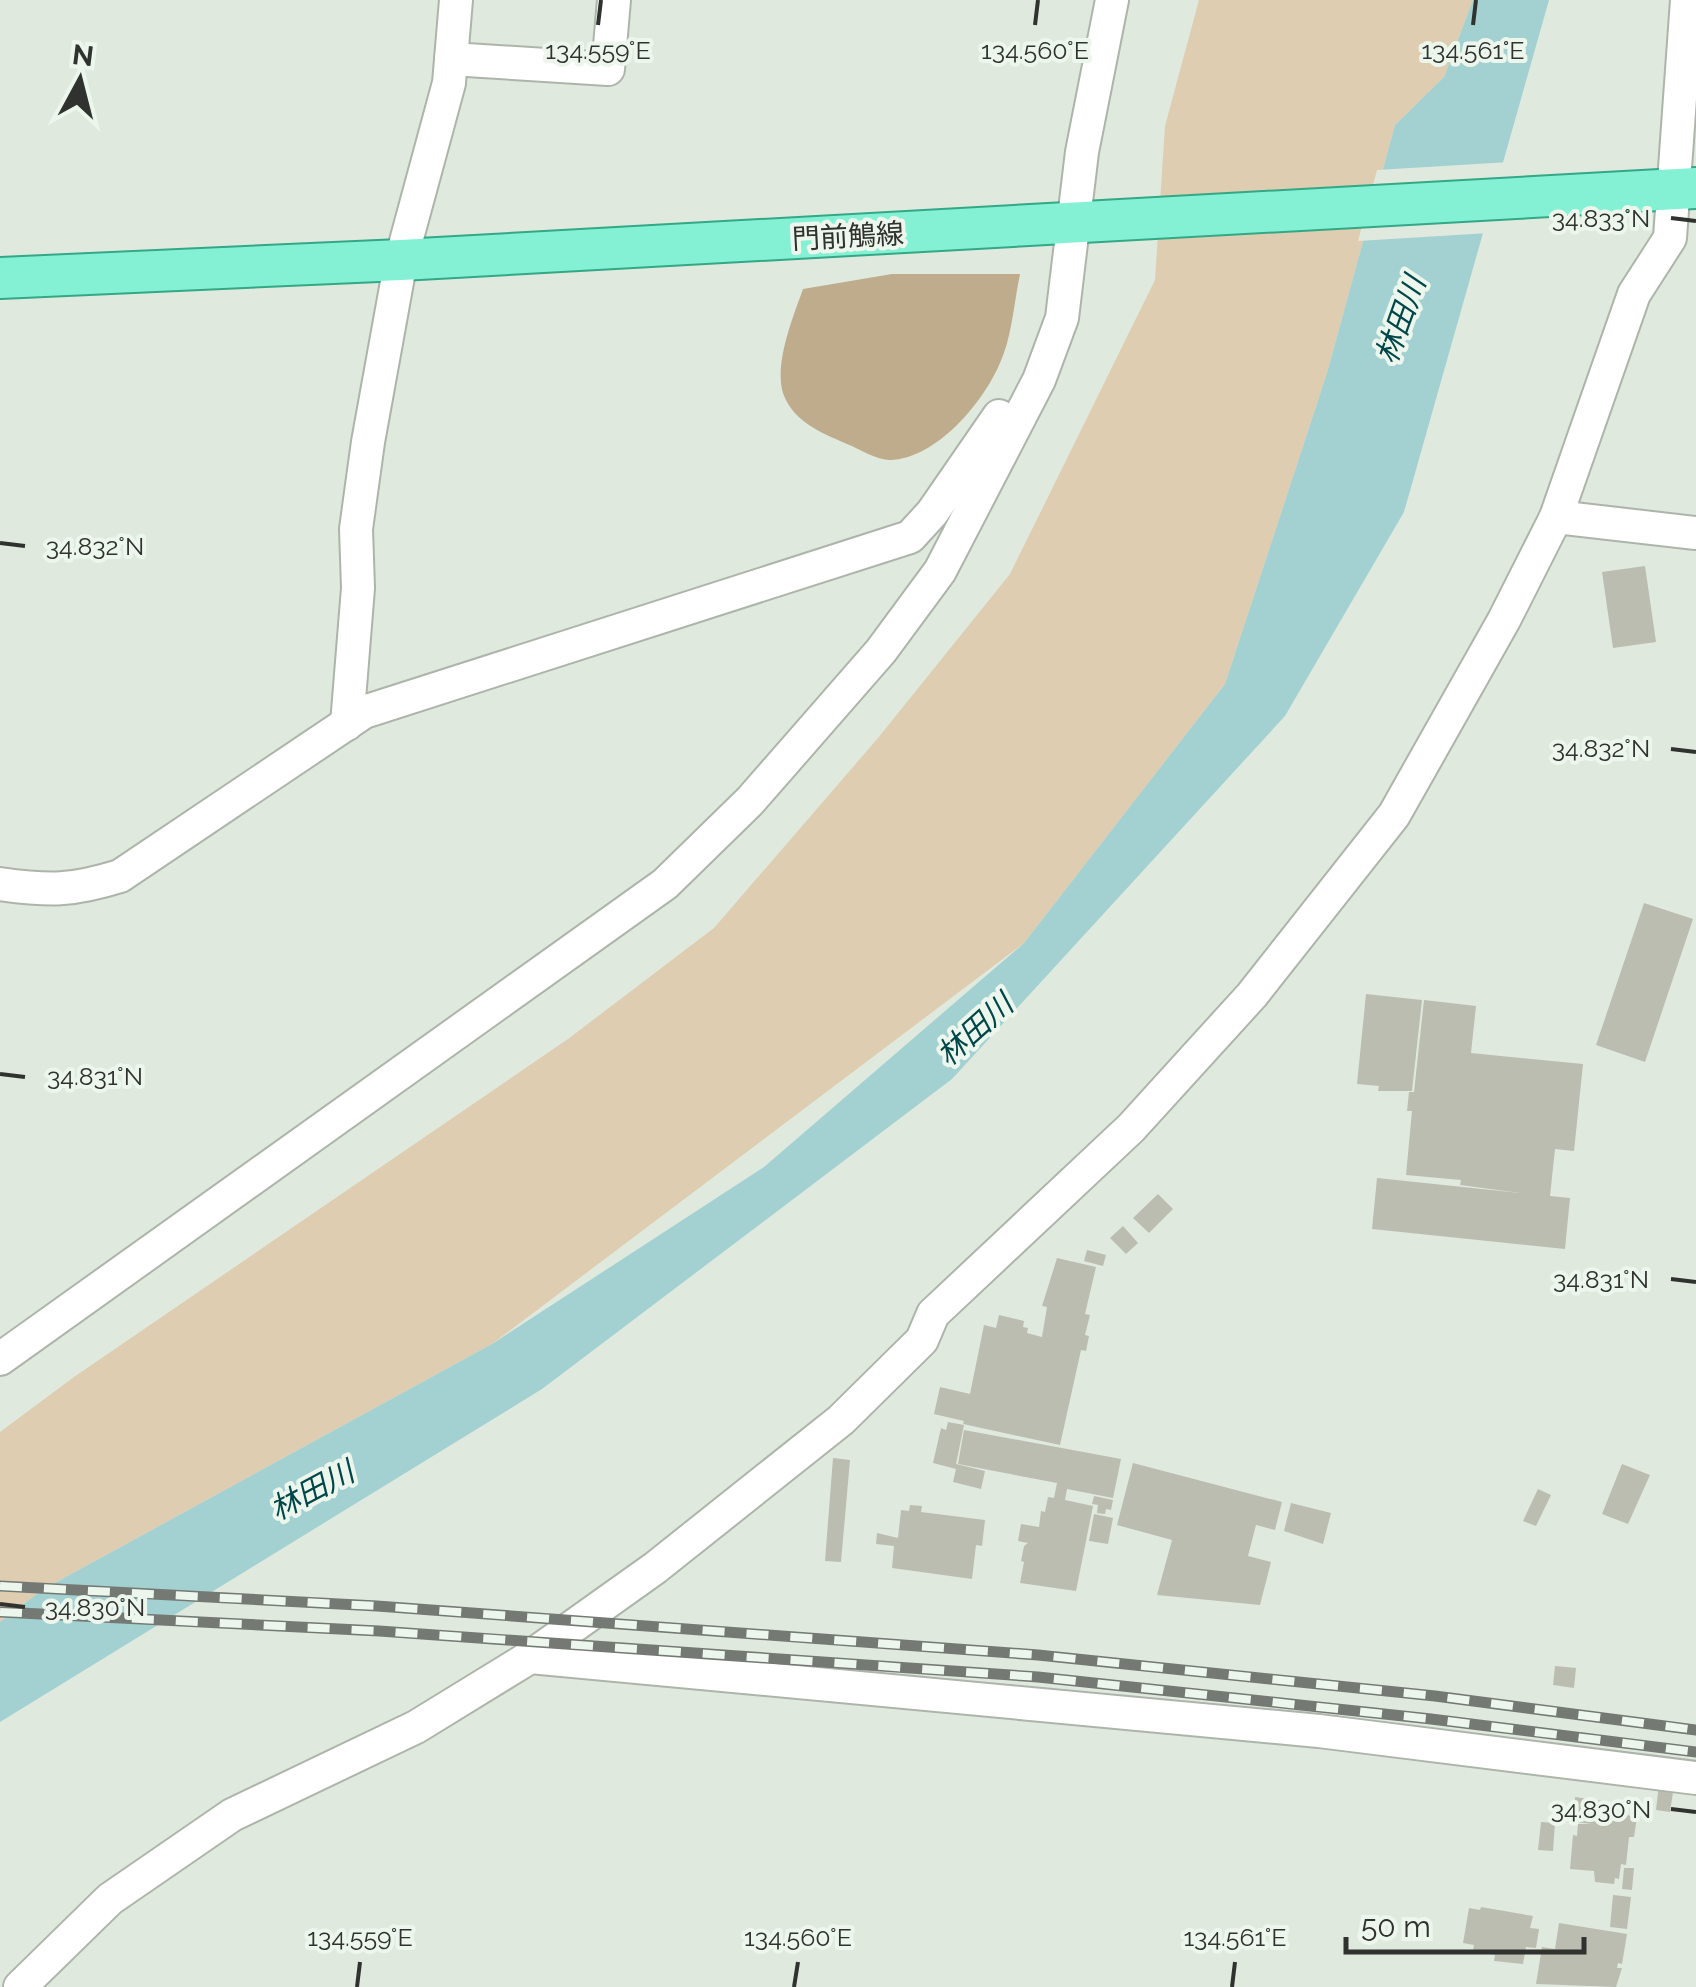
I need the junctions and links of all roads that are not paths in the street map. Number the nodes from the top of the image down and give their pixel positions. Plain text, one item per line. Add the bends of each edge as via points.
1 (456, 0) edge
2 (614, 0) edge
3 (1112, 0) edge
4 (1686, 0) edge
5 (451, 58) junction
6 (1676, 189) edge
7 (1085, 223) junction
8 (402, 260) junction
9 (0, 278) edge
10 (1038, 380) junction
11 (1556, 517) junction
12 (1696, 533) edge
13 (346, 724) junction
14 (0, 884) edge
15 (0, 1359) edge
16 (530, 1657) junction
17 (1696, 1778) edge
18 (20, 1987) edge

1 - 5 street
2 - 5 street via 608,69
3 - 7 street via 1082,152
4 - 6 street
5 - 8 street
6 - 7 main road, 門前鵤線
6 - 11 street via 1670,238 1634,294
7 - 8 main road, 門前鵤線
7 - 10 street via 1062,318
8 - 9 main road, 門前鵤線
8 - 13 street via 356,530
10 - 13 street via 1005,405 910,538 364,712
10 - 15 street via 940,571 905,619 750,802 665,884
11 - 12 street
11 - 16 street via 1394,816 1225,1024 1131,1128 932,1314 922,1340 841,1420
13 - 14 street via 120,876 79,889
16 - 17 street via 1319,1731
16 - 18 street via 416,1726 232,1815 110,1900

